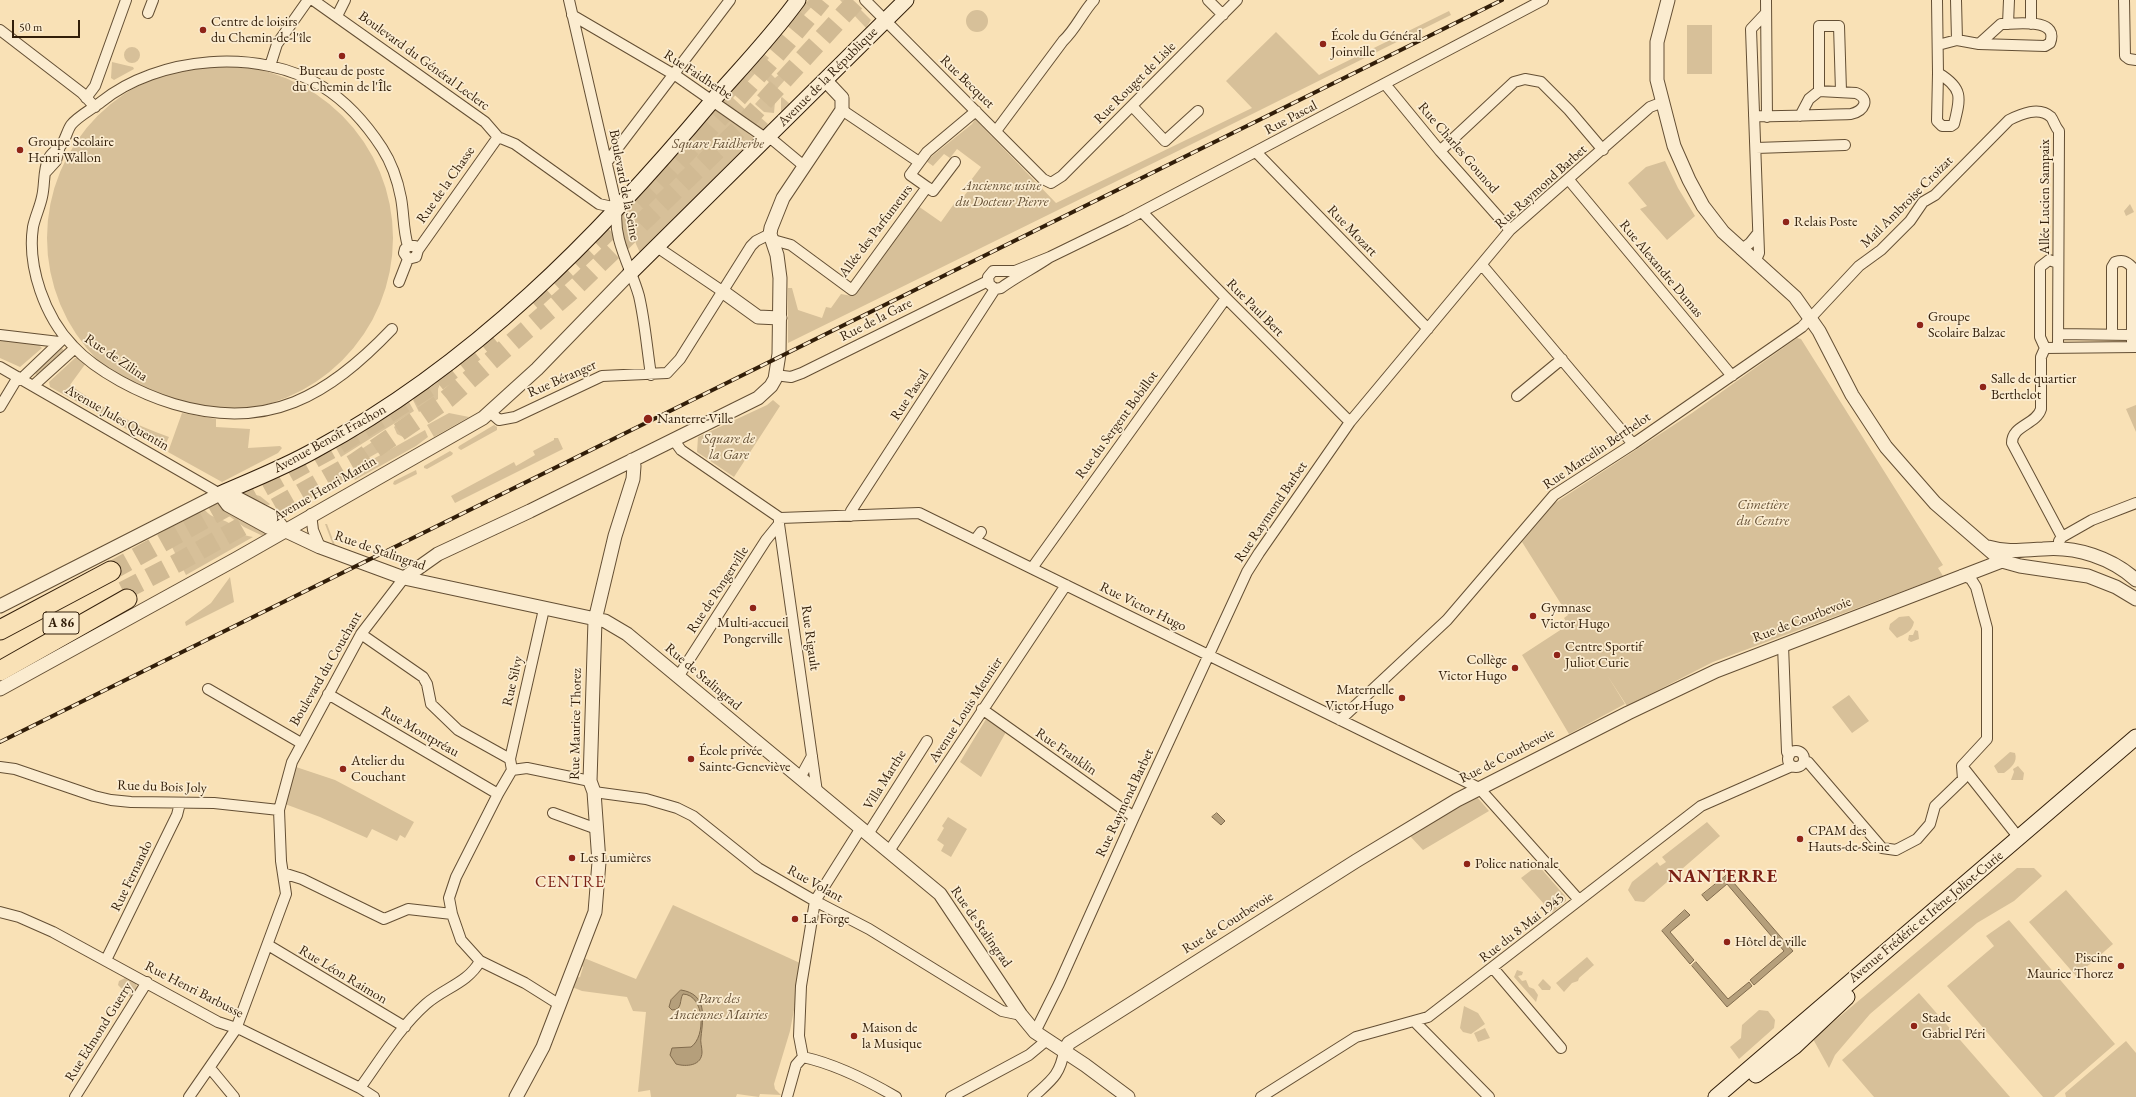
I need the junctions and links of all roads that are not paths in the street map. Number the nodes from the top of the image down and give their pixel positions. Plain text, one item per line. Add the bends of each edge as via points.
1 (126, 0) edge
2 (153, 0) edge
3 (308, 0) edge
4 (314, 0) edge
5 (345, 0) edge
6 (579, 0) edge
7 (730, 0) edge
8 (798, 0) edge
9 (865, 0) edge
10 (906, 0) edge
11 (1094, 0) edge
12 (1208, 0) edge
13 (1237, 0) edge
14 (1543, 0) edge
15 (1668, 0) edge
16 (1677, 0) edge
17 (1766, 0) edge
18 (1937, 0) edge
19 (1956, 0) edge
20 (2008, 0) edge
21 (2031, 0) edge
22 (2124, 0) edge
23 (571, 8) edge
24 (148, 13) dead end
25 (1766, 14) junction
26 (1223, 15) junction
27 (337, 16) junction
28 (885, 21) junction
29 (2008, 24) junction
30 (2031, 24) junction
31 (0, 30) edge
32 (1956, 40) junction
33 (1979, 44) junction
34 (1938, 45) junction
35 (2136, 60) edge
36 (270, 66) junction
37 (1938, 73) junction
38 (674, 75) junction
39 (825, 80) junction
40 (1385, 84) junction
41 (95, 86) junction
42 (1819, 91) junction
43 (1841, 91) junction
44 (107, 97) junction
45 (1662, 97) junction
46 (86, 98) junction
47 (713, 101) junction
48 (1132, 106) junction
49 (95, 107) junction
50 (842, 110) junction
51 (976, 111) junction
52 (1198, 111) dead end
53 (1754, 116) junction
54 (1800, 116) junction
55 (1767, 117) junction
56 (996, 130) junction
57 (2059, 131) joint
58 (498, 137) junction
59 (767, 138) junction
60 (1845, 145) dead end
61 (1756, 148) junction
62 (1440, 150) junction
63 (1603, 150) junction
64 (1256, 152) junction
65 (607, 162) junction
66 (919, 162) junction
67 (955, 162) dead end
68 (804, 166) junction
69 (1569, 180) junction
70 (1051, 183) joint
71 (927, 187) junction
72 (617, 208) junction
73 (1142, 212) junction
74 (1510, 230) junction
75 (1758, 233) junction
76 (772, 237) junction
77 (2058, 244) junction
78 (408, 246) junction
79 (657, 247) junction
80 (418, 250) junction
81 (1741, 250) junction
82 (1050, 257) junction
83 (408, 259) junction
84 (1755, 262) junction
85 (2044, 262) junction
86 (2058, 263) junction
87 (1482, 265) junction
88 (631, 272) junction
89 (1003, 273) junction
90 (988, 281) junction
91 (399, 282) dead end
92 (1006, 284) junction
93 (995, 289) junction
94 (722, 291) junction
95 (1226, 298) junction
96 (1810, 317) junction
97 (780, 318) junction
98 (392, 329) dead end
99 (1428, 329) junction
100 (2058, 334) junction
101 (2112, 334) junction
102 (0, 335) edge
103 (62, 339) junction
104 (2134, 342) edge
105 (2058, 347) junction
106 (75, 348) junction
107 (2043, 352) junction
108 (1562, 359) junction
109 (0, 367) edge
110 (651, 375) junction
111 (776, 376) junction
112 (1732, 376) junction
113 (19, 378) junction
114 (33, 386) junction
115 (1517, 396) dead end
116 (0, 407) edge
117 (490, 412) junction
118 (1350, 422) junction
119 (674, 439) junction
120 (1633, 444) junction
121 (632, 460) junction
122 (220, 494) junction
123 (2136, 503) edge
124 (311, 514) junction
125 (852, 516) junction
126 (779, 521) junction
127 (284, 530) junction
128 (2062, 537) junction
129 (1984, 546) junction
130 (320, 547) junction
131 (2055, 549) junction
132 (2002, 561) junction
133 (1032, 568) junction
134 (2047, 569) junction
135 (110, 571) tunnel mouth
136 (1962, 576) junction
137 (404, 578) junction
138 (2136, 580) edge
139 (1066, 585) junction
140 (63, 596) junction
141 (2136, 599) edge
142 (0, 606) edge
143 (544, 609) junction
144 (0, 617) edge
145 (595, 620) junction
146 (0, 630) edge
147 (361, 634) junction
148 (1783, 645) junction
149 (0, 656) edge
150 (1209, 656) junction
151 (0, 671) edge
152 (678, 677) junction
153 (0, 689) edge
154 (208, 690) dead end
155 (328, 694) junction
156 (982, 710) junction
157 (1340, 720) junction
158 (2136, 737) edge
159 (927, 741) dead end
160 (301, 743) junction
161 (2136, 749) edge
162 (1793, 753) junction
163 (812, 756) junction
164 (510, 759) junction
165 (1804, 761) junction
166 (1792, 766) junction
167 (1962, 766) junction
168 (0, 767) edge
169 (512, 770) junction
170 (800, 778) junction
171 (592, 787) junction
172 (1479, 788) junction
173 (817, 792) junction
174 (498, 794) junction
175 (180, 803) junction
176 (279, 810) junction
177 (553, 813) dead end
178 (1134, 817) junction
179 (597, 829) junction
180 (864, 831) junction
181 (2019, 838) junction
182 (889, 851) junction
183 (283, 873) junction
184 (1579, 900) junction
185 (815, 901) junction
186 (0, 912) edge
187 (452, 914) junction
188 (268, 945) junction
189 (106, 960) junction
190 (480, 961) junction
191 (1493, 968) junction
192 (147, 982) junction
193 (560, 1005) junction
194 (1021, 1014) junction
195 (1414, 1021) junction
196 (405, 1027) junction
197 (236, 1029) junction
198 (1035, 1032) junction
199 (1047, 1040) junction
200 (1561, 1048) dead end
201 (1064, 1051) junction
202 (803, 1057) junction
203 (210, 1068) junction
204 (362, 1092) edge
205 (75, 1097) edge
206 (189, 1097) edge
207 (234, 1097) edge
208 (374, 1097) edge
209 (516, 1097) edge
210 (787, 1097) edge
211 (896, 1097) edge
212 (951, 1097) edge
213 (1033, 1097) edge
214 (1128, 1097) edge
215 (1261, 1097) edge
216 (1489, 1097) edge
217 (1716, 1097) edge
218 (1728, 1097) edge

1 - 41 street
2 - 24 street
3 - 36 street via 277,44
4 - 27 street, Boulevard du Général Leclerc
5 - 27 street
6 - 23 street
7 - 38 street
8 - 47 main road, Avenue Benoît Frachon via 766,42
9 - 28 street, Rue Becquet
10 - 28 main road, Avenue de la République
11 - 56 street via 1084,11 1075,30
12 - 26 street
13 - 26 street, Rue Rouget de Lisle
14 - 40 street, Rue Pascal
15 - 45 street via 1656,54 1657,80
16 - 45 street via 1667,31
17 - 25 street
18 - 34 street
19 - 32 street
20 - 29 street
21 - 30 street
22 - 35 street via 2125,56
23 - 38 street, Rue Faidherbe
23 - 65 street, Boulevard de la Seine
25 - 53 street via 1751,29
25 - 55 street
26 - 48 street, Rue Rouget de Lisle
27 - 58 street, Boulevard du Général Leclerc via 485,122
28 - 39 main road, Avenue de la République
28 - 51 street, Rue Becquet
29 - 30 street
29 - 33 street via 1997,26
30 - 33 street via 2043,25 2050,29 2052,35 2049,45
31 - 46 street
32 - 33 street
32 - 34 street
34 - 37 street
36 - 44 street, Rue de Zilina via 226,62 180,66 134,81
36 - 78 street, Rue de Zilina via 324,88 368,128 384,150 393,172 401,196
37 - 37 street via 1938,120 1942,126 1951,126 1956,116 1958,93 1952,82
38 - 47 street, Rue Faidherbe
38 - 65 street
39 - 50 street via 842,98
39 - 59 main road, Avenue de la République
40 - 62 street, Rue Charles Gounod
40 - 64 street, Rue Pascal
41 - 44 street
41 - 46 street
42 - 43 street
42 - 43 street via 1819,26 1839,26
42 - 54 street via 1809,99
43 - 54 street via 1859,95 1864,105 1860,112
44 - 49 street, Rue de Zilina
45 - 63 street, Rue Raymond Barbet
45 - 81 street via 1674,146 1696,194 1711,218
46 - 49 street
47 - 59 street, Rue Faidherbe
47 - 72 main road, Avenue Benoît Frachon via 635,191
48 - 52 street via 1165,141
48 - 70 street, Rue Rouget de Lisle via 1062,176
49 - 103 street, Rue de Zilina via 71,125 56,161 44,177 36,197 33,243 38,280
50 - 66 street
50 - 68 street
51 - 56 street, Rue Becquet
51 - 66 street, Allée des Parfumeurs via 927,152
53 - 55 street
53 - 61 street
54 - 55 street
56 - 70 street, Rue Becquet via 1043,179
57 - 77 street, Allée Lucien Sampaix
57 - 96 street, Mail Ambroise Croizat via 2051,118 2041,112 2024,113 2008,120 1935,195 1923,202 1910,221 1881,250 1859,266
58 - 72 street, Boulevard du Général Leclerc via 520,147 599,204
58 - 80 street, Rue de la Chasse
59 - 68 street, Rue Faidherbe via 774,140
59 - 79 main road, Avenue de la République
60 - 61 street
61 - 75 street
62 - 63 street via 1514,82 1525,79 1541,82
62 - 74 street, Rue Charles Gounod
63 - 69 street, Rue Raymond Barbet
64 - 73 street, Rue Pascal
64 - 99 street, Rue Mozart
65 - 72 street, Boulevard de la Seine
66 - 71 street, Allée des Parfumeurs via 910,175
67 - 71 street via 933,191
68 - 76 street via 783,198
69 - 74 street, Rue Raymond Barbet
69 - 112 street, Rue Alexandre Dumas
71 - 76 street, Allée des Parfumeurs via 852,290 791,245
72 - 88 street, Boulevard de la Seine via 616,226
72 - 122 main road, Avenue Benoît Frachon via 538,290 429,378 387,408 321,448
73 - 82 street, Rue Pascal
73 - 95 street, Rue Paul Bert
74 - 87 street, Rue Raymond Barbet
75 - 81 street
75 - 84 street via 1760,253
76 - 94 street via 751,246
76 - 97 street via 780,278
77 - 85 street
77 - 86 street, Allée Lucien Sampaix
78 - 80 street via 413,245
78 - 83 street via 404,253
79 - 88 main road, Avenue de la République
79 - 94 street
80 - 83 street via 416,257
81 - 84 street
82 - 89 street, Rue Pascal via 1015,272
82 - 92 street, Rue Pascal
83 - 91 street
84 - 96 street via 1795,297
85 - 86 street, Allée Lucien Sampaix via 2049,260
85 - 107 street, Allée Lucien Sampaix via 2040,267 2040,338
86 - 100 street, Allée Lucien Sampaix
87 - 99 street, Rue Raymond Barbet
87 - 108 street
88 - 110 street, Boulevard de la Seine via 639,297
88 - 117 street, Avenue Henri Martin via 537,369
89 - 90 street, Rue Pascal via 993,271
89 - 92 street via 1007,280
90 - 93 street
90 - 111 street, Rue de la Gare via 802,373 791,377
92 - 93 street, Rue Pascal
93 - 125 street, Rue Pascal via 851,511
94 - 97 street via 758,317
94 - 110 street via 680,359 667,373
95 - 118 street, Rue Paul Bert
95 - 133 street, Rue du Sergent Bobillot
96 - 112 street, Rue Marcelin Berthelot via 1802,327
96 - 129 street via 1852,396 1886,447 1935,503
97 - 111 street
98 - 106 street, Rue de Zilina via 365,357 333,381 288,405 252,414 210,413 158,400 134,389
99 - 118 street, Rue Raymond Barbet
100 - 101 street
100 - 105 street, Allée Lucien Sampaix
101 - 104 street
101 - 104 street via 2112,267 2115,262 2128,262 2132,267
102 - 103 street
103 - 106 street, Rue de Zilina
103 - 113 street
104 - 105 street
105 - 107 street
106 - 114 street
107 - 128 street, Allée Lucien Sampaix via 2039,415 2013,436 2012,444
108 - 115 street
108 - 120 street
109 - 113 street, Avenue Jules Quentin
110 - 117 street, Rue Béranger via 602,376 515,416 500,420
111 - 119 street, Boulevard du Couchant via 771,386 758,398
112 - 120 street, Rue Marcelin Berthelot
113 - 114 street, Avenue Jules Quentin
113 - 116 street
114 - 122 street, Avenue Jules Quentin
117 - 124 street, Avenue Henri Martin
118 - 150 street, Rue Raymond Barbet via 1252,564
119 - 121 street, Boulevard du Couchant
119 - 126 street via 681,450
120 - 157 street, Rue Marcelin Berthelot via 1554,495 1446,620
121 - 137 street, Boulevard du Couchant via 438,554
121 - 145 street, Rue Maurice Thorez via 633,479 615,536
122 - 127 street, Rue de Stalingrad via 228,505 268,527
122 - 142 street, Avenue Benoît Frachon
123 - 128 street via 2092,520
124 - 127 street, Avenue Henri Martin
124 - 130 street
125 - 126 street, Rue Victor Hugo
125 - 133 street, Rue Victor Hugo via 919,512 991,542
126 - 152 street, Rue de Pongerville
126 - 163 street, Rue Rigault
127 - 130 street, Rue de Stalingrad
127 - 153 street, Avenue Henri Martin
128 - 131 street
129 - 131 street via 2005,551
129 - 132 street
130 - 137 street, Rue de Stalingrad
131 - 134 street
131 - 134 street via 2066,555
131 - 138 street via 2104,560
132 - 134 street
132 - 136 street, Rue de Courbevoie
133 - 139 street, Rue Victor Hugo
134 - 141 street via 2088,576 2116,587
135 - 140 highway, A 86
136 - 148 street, Rue de Courbevoie
136 - 167 street via 1971,579 1976,586 1988,628 1987,738
137 - 143 street, Rue de Stalingrad
137 - 147 street, Boulevard du Couchant
139 - 150 street, Rue Victor Hugo
139 - 156 street, Avenue Louis Meunier
140 - 144 highway via 46,597
140 - 146 highway, A 86
143 - 145 street, Rue de Stalingrad
143 - 164 street, Rue Silvy
145 - 152 street, Rue de Stalingrad via 610,624 627,634
145 - 171 street, Rue Maurice Thorez
147 - 155 street, Boulevard du Couchant
147 - 164 street via 419,673 425,680 432,704 458,730
148 - 162 street via 1787,752
148 - 172 street, Rue de Courbevoie via 1716,672 1632,711
149 - 151 highway, A 86 via 125,595
150 - 157 street, Rue Victor Hugo
150 - 178 street, Rue Raymond Barbet
152 - 170 street, Rue de Stalingrad
154 - 160 street
155 - 160 street, Boulevard du Couchant
155 - 174 street, Rue Montpréau
156 - 178 street, Rue Franklin
156 - 182 street, Avenue Louis Meunier
157 - 172 street, Rue Victor Hugo
158 - 181 main road, Avenue Frédéric et Irène Joliot-Curie
159 - 180 street, Villa Marthe
160 - 176 street, Boulevard du Couchant via 292,762
161 - 218 main road, Avenue Frédéric et Irène Joliot-Curie via 1846,997 1794,1047
162 - 165 street via 1803,755
162 - 166 street via 1788,762
163 - 170 street
163 - 173 street, Rue Rigault
164 - 169 street
165 - 166 street via 1801,766
165 - 167 street via 1808,762 1882,848 1896,850 1917,839 1930,824 1935,806 1963,779
166 - 184 street, Rue du 8 Mai 1945 via 1701,806
167 - 181 street
168 - 175 street, Rue du Bois Joly via 15,769 111,800
169 - 171 street, Rue Volant via 527,768
169 - 174 street
170 - 173 street, Rue de Stalingrad
171 - 179 street, Rue Maurice Thorez
171 - 185 street, Rue Volant via 646,799 677,808 693,816 748,862
172 - 184 street
172 - 201 street, Rue de Courbevoie via 1349,865 1069,1044
173 - 180 street, Rue de Stalingrad
174 - 187 street via 450,890
175 - 176 street, Rue du Bois Joly via 214,803
175 - 189 street, Rue Fernando via 177,815
176 - 183 street, Boulevard du Couchant
177 - 179 street
178 - 198 street, Rue Raymond Barbet
179 - 193 street, Rue Maurice Thorez via 599,862 595,912
180 - 182 street, Rue de Stalingrad
180 - 185 street, Villa Marthe
181 - 217 main road, Avenue Frédéric et Irène Joliot-Curie
182 - 194 street, Rue de Stalingrad via 940,894
183 - 187 street via 302,879 384,919 408,909
183 - 188 street, Boulevard du Couchant via 286,894
184 - 191 street, Rue du 8 Mai 1945
185 - 194 street, Rue Volant via 869,929 1002,1011
185 - 202 street via 801,986 799,1036
186 - 189 street, Rue Henri Barbusse via 52,931
187 - 190 street via 461,940
188 - 196 street, Rue Léon Raimon
188 - 197 street, Boulevard du Couchant
189 - 192 street, Rue Henri Barbusse
190 - 193 street via 525,983
190 - 196 street via 474,973 426,1004
191 - 195 street, Rue du 8 Mai 1945 via 1428,1016
191 - 200 street
192 - 197 street, Rue Henri Barbusse via 218,1022
192 - 205 street, Rue Edmond Guerry
193 - 209 street, Rue Maurice Thorez via 543,1047
194 - 198 street, Rue de Stalingrad
195 - 215 street, Rue du 8 Mai 1945 via 1356,1037
195 - 216 street
196 - 204 street via 395,1037
197 - 203 street, Boulevard du Couchant
197 - 204 street, Rue Henri Barbusse
198 - 199 street, Rue de Stalingrad
199 - 201 street, Rue de Stalingrad
199 - 212 street via 1029,1055
201 - 213 street via 1062,1066
201 - 214 street, Rue de Stalingrad
202 - 210 street via 796,1065
202 - 211 street via 818,1060 874,1084
203 - 206 street, Boulevard du Couchant
203 - 207 street
204 - 208 street, Rue Henri Barbusse

